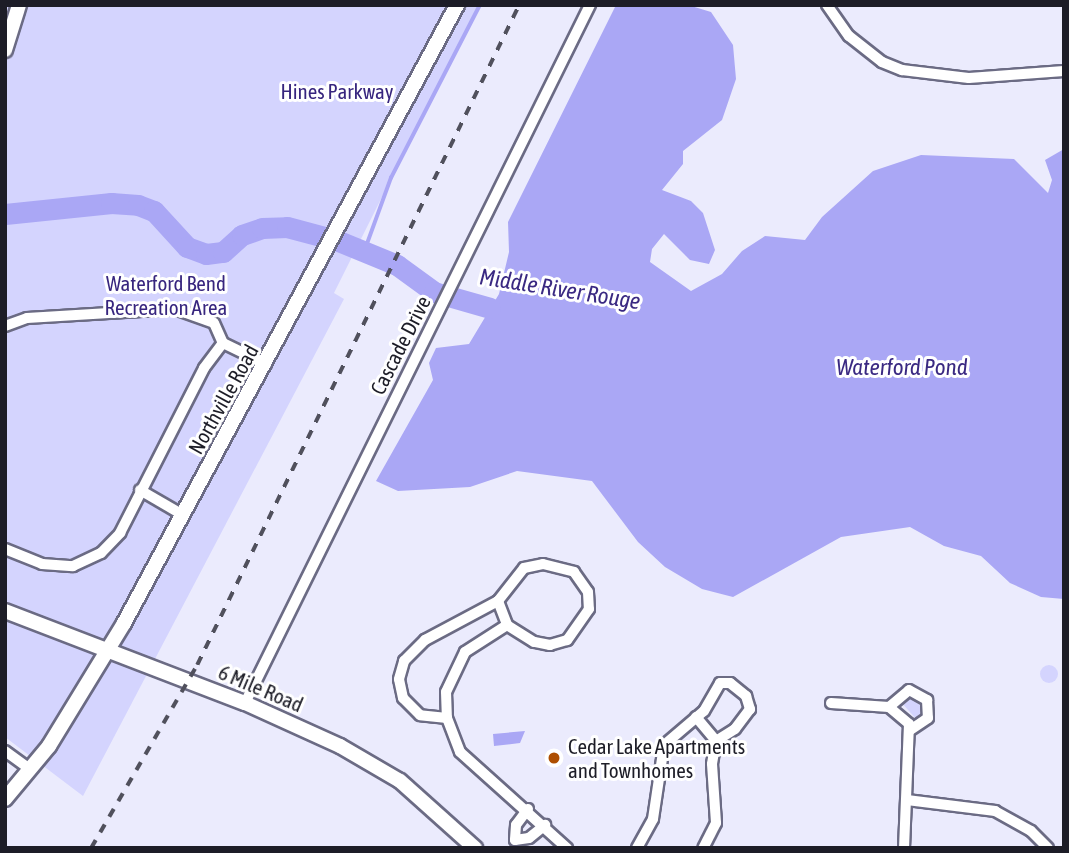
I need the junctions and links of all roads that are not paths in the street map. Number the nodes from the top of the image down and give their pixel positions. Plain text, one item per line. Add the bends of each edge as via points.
1 (19, 5) edge
2 (457, 5) edge
3 (590, 5) edge
4 (827, 5) edge
5 (5, 50) edge
6 (1064, 71) edge
7 (5, 326) edge
8 (223, 343) junction
9 (267, 364) junction
10 (139, 490) junction
11 (183, 515) junction
12 (5, 549) edge
13 (498, 601) junction
14 (5, 611) edge
15 (508, 625) junction
16 (108, 650) junction
17 (245, 702) junction
18 (831, 703) dead end
19 (889, 707) junction
20 (696, 717) junction
21 (447, 718) junction
22 (910, 730) junction
23 (716, 741) junction
24 (5, 751) edge
25 (30, 769) junction
26 (5, 799) edge
27 (907, 800) junction
28 (528, 809) junction
29 (545, 825) junction
30 (511, 844) edge
31 (475, 848) edge
32 (567, 848) edge
33 (638, 848) edge
34 (703, 848) edge
35 (904, 848) edge
36 (1048, 848) edge

1 - 5 street
2 - 9 street, Northville Road
3 - 17 street, Cascade Drive
4 - 6 street via 849,36 882,62 902,70 969,78
7 - 8 street via 27,318 175,309 214,323
8 - 9 street
8 - 10 street via 204,368
9 - 11 street, Northville Road
10 - 11 street
10 - 12 street via 120,533 101,553 82,562 42,564
11 - 16 street, Northville Road
13 - 15 street
13 - 15 street via 524,568 543,564 574,572 588,592 589,609 567,640 550,645 534,642
13 - 21 street via 425,640 404,661 398,679 403,698 429,719
14 - 16 street, 6 Mile Road
15 - 21 street via 481,638 454,669 446,692
16 - 17 street, 6 Mile Road
16 - 25 street, Northville Road via 50,746
17 - 31 street, 6 Mile Road via 369,761 430,806
18 - 19 street
19 - 22 street via 906,718
19 - 22 street via 909,690 927,701 928,718
20 - 23 street
20 - 23 street via 720,683 730,683 746,696 747,717
20 - 33 street via 664,745 653,819
21 - 28 street via 460,752
22 - 27 street
23 - 34 street via 712,764 716,823
24 - 25 street
25 - 26 street, Northville Road
27 - 35 street
27 - 36 street via 995,811 1031,831
28 - 29 street
28 - 30 street via 516,825
29 - 30 street via 529,838
29 - 32 street

